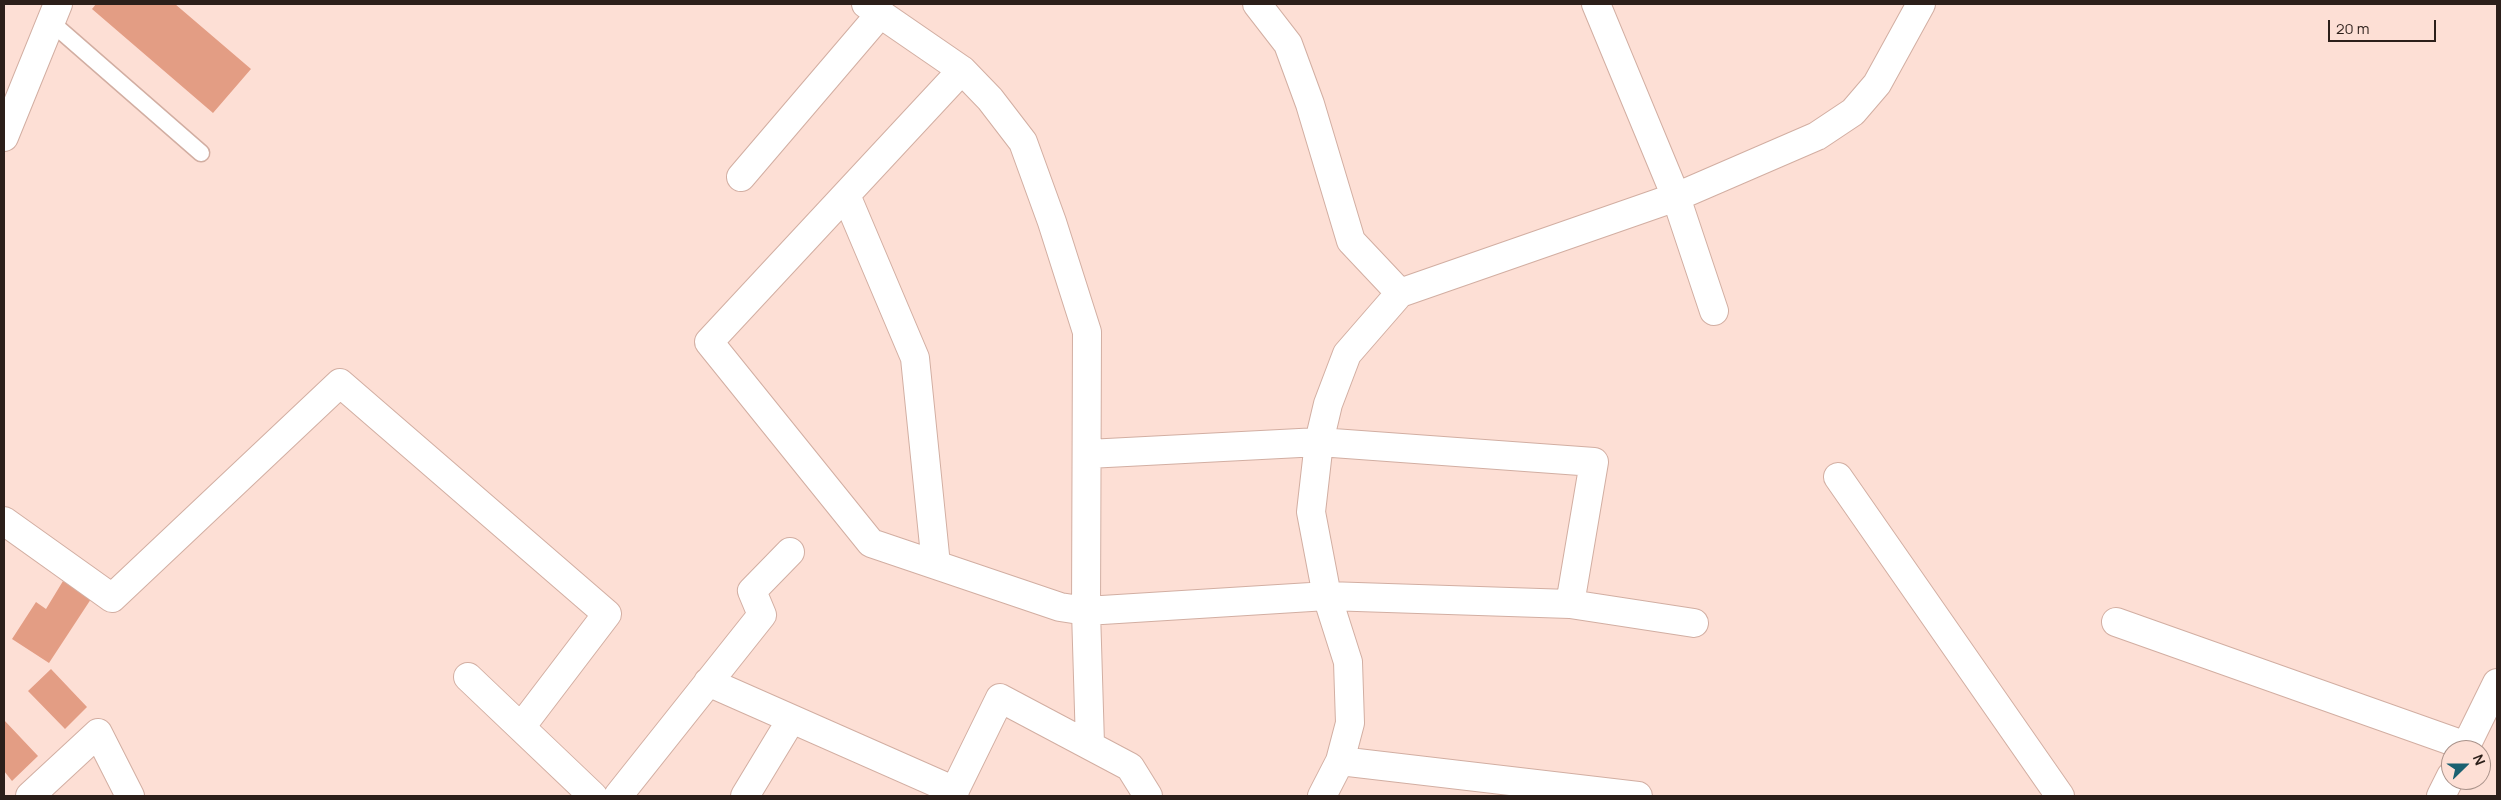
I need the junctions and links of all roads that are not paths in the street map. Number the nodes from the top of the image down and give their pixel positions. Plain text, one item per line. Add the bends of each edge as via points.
1 (1257, 4) edge
2 (1596, 4) edge
3 (1921, 4) edge
4 (873, 8) edge
5 (55, 13) edge
6 (962, 70) junction
7 (4, 137) edge
8 (201, 153) dead end
9 (741, 177) dead end
10 (846, 195) junction
11 (1676, 198) junction
12 (1400, 293) junction
13 (1714, 311) dead end
14 (1319, 442) junction
15 (1088, 454) junction
16 (1838, 477) dead end
17 (4, 521) edge
18 (790, 552) dead end
19 (936, 565) junction
20 (1327, 596) junction
21 (1570, 604) junction
22 (1086, 612) junction
23 (2116, 622) dead end
24 (1694, 623) dead end
25 (468, 677) dead end
26 (708, 682) junction
27 (2497, 683) edge
28 (792, 720) junction
29 (521, 728) junction
30 (2443, 740) edge
31 (2469, 740) edge
32 (1090, 744) junction
33 (1340, 761) junction
34 (954, 794) edge
35 (30, 796) edge
36 (130, 796) edge
37 (593, 796) edge
38 (618, 796) edge
39 (745, 796) edge
40 (1148, 796) edge
41 (1322, 796) edge
42 (1638, 796) edge
43 (2060, 796) edge

1 - 12 street via 1288,44 1351,241
2 - 11 street
3 - 11 street via 1877,84 1853,112 1817,136
4 - 6 street
4 - 9 street
5 - 7 street
5 - 8 lane
6 - 10 street
6 - 15 street via 990,99 1023,142 1055,231 1088,332
10 - 19 street via 915,358
10 - 19 street via 709,342 870,543
11 - 12 street
11 - 13 street
12 - 14 street via 1347,354 1328,404
14 - 15 street
14 - 20 street via 1311,512
14 - 21 street via 1594,462
15 - 22 street
16 - 43 street
17 - 29 street via 112,598 340,383 607,614
18 - 26 street via 752,590 762,615
19 - 22 street via 1060,607
20 - 21 street
20 - 22 street
20 - 33 street via 1348,662 1350,723
21 - 24 street
22 - 32 street
23 - 30 street
25 - 29 street
26 - 28 street
26 - 38 street
27 - 31 street
28 - 34 street
28 - 39 street
29 - 37 street
32 - 34 street via 1000,698
32 - 40 street via 1130,767
33 - 41 street
33 - 42 street
35 - 36 street via 98,733

